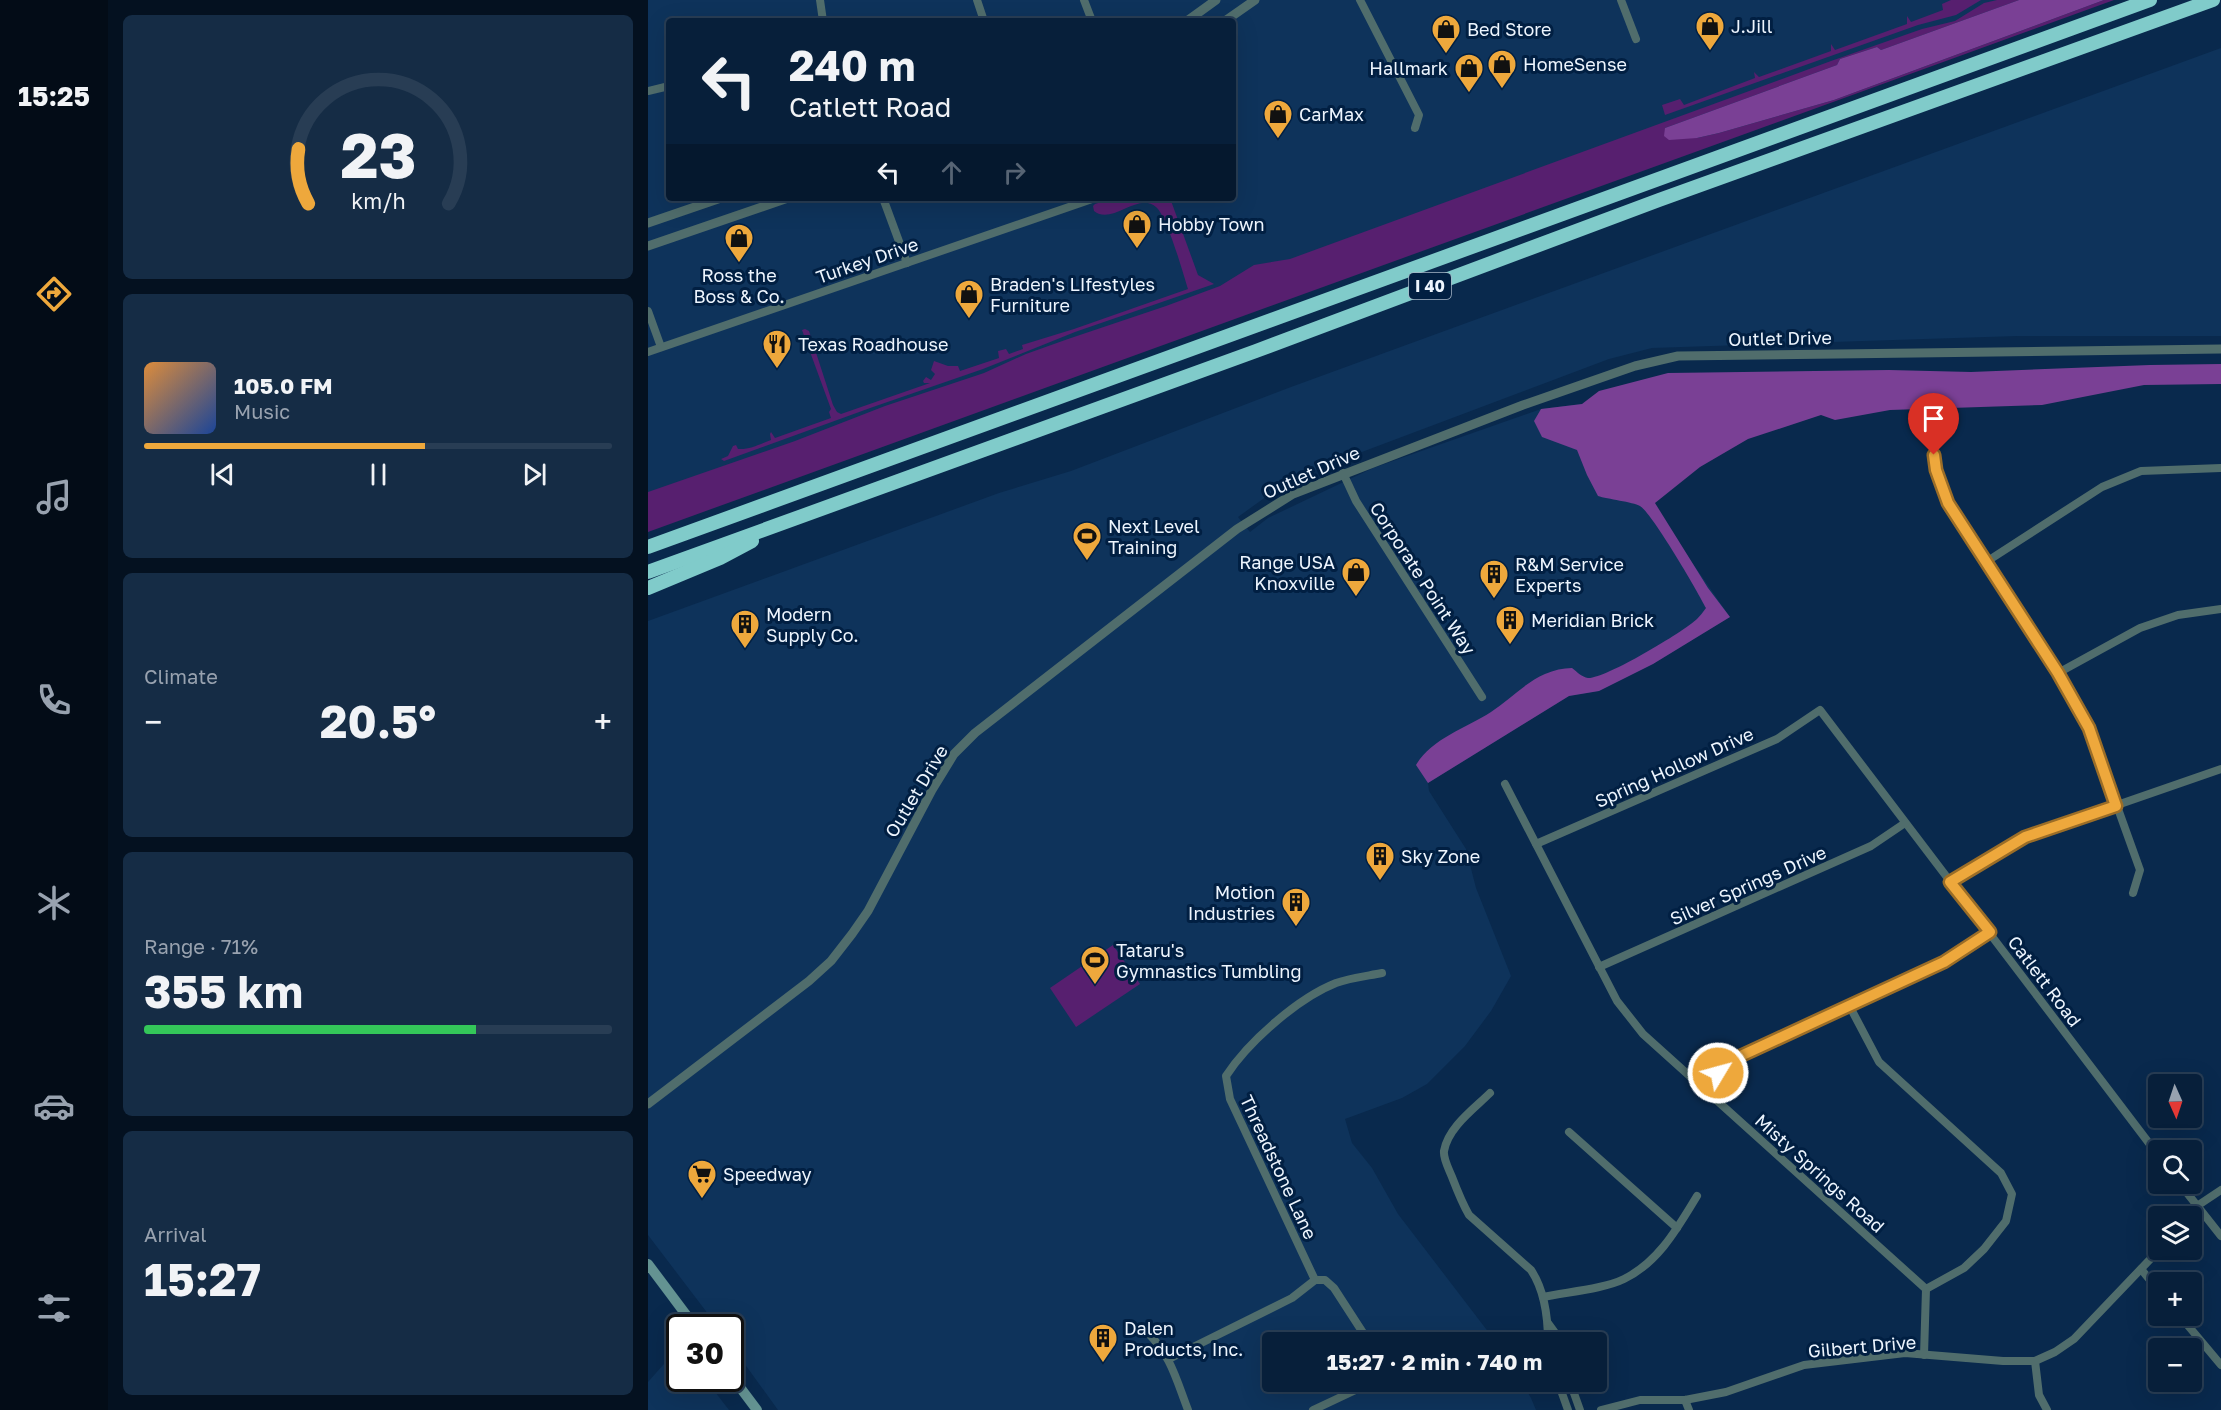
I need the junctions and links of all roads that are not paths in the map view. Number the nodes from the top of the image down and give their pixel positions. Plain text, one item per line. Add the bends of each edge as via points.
1 (820, 0) edge
2 (977, 0) edge
3 (1084, 0) edge
4 (1216, 0) edge
5 (1255, 0) edge
6 (1360, 0) edge
7 (1622, 0) edge
8 (2150, 0) edge
9 (2213, 0) edge
10 (823, 18) edge
11 (983, 18) edge
12 (1091, 18) edge
13 (1191, 18) edge
14 (1229, 18) edge
15 (1636, 39) dead end
16 (666, 87) edge
17 (648, 91) edge
18 (1414, 128) dead end
19 (713, 201) edge
20 (779, 201) edge
21 (884, 201) edge
22 (1086, 201) edge
23 (648, 224) edge
24 (648, 246) edge
25 (907, 263) junction
26 (648, 311) edge
27 (661, 347) junction
28 (2221, 349) edge
29 (648, 352) edge
30 (1931, 441) dead end
31 (2221, 468) edge
32 (1343, 473) junction
33 (792, 519) junction
34 (694, 529) junction
35 (648, 542) edge
36 (648, 547) edge
37 (1986, 562) junction
38 (648, 572) edge
39 (648, 588) edge
40 (2221, 609) edge
41 (2058, 673) junction
42 (1482, 697) dead end
43 (1820, 710) joint
44 (2221, 769) edge
45 (1505, 784) dead end
46 (2116, 806) junction
47 (1905, 823) junction
48 (1536, 844) junction
49 (1950, 882) junction
50 (2133, 893) dead end
51 (1990, 932) junction
52 (1599, 967) junction
53 (1382, 973) dead end
54 (1850, 1005) junction
55 (1702, 1087) junction
56 (1490, 1093) dead end
57 (648, 1104) edge
58 (1569, 1132) dead end
59 (2148, 1142) edge
60 (2221, 1190) edge
61 (2188, 1194) edge
62 (1697, 1196) dead end
63 (2197, 1206) joint
64 (2202, 1212) edge
65 (1677, 1228) junction
66 (2221, 1236) edge
67 (2150, 1260) edge
68 (648, 1264) edge
69 (2141, 1269) junction
70 (2148, 1278) edge
71 (1315, 1280) junction
72 (1926, 1289) junction
73 (1543, 1297) junction
74 (686, 1314) edge
75 (1548, 1323) junction
76 (2188, 1326) edge
77 (1146, 1331) dead end
78 (1363, 1332) edge
79 (1548, 1332) edge
80 (1555, 1332) edge
81 (1924, 1355) junction
82 (1169, 1359) junction
83 (2035, 1360) junction
84 (2221, 1365) edge
85 (744, 1392) edge
86 (1351, 1392) edge
87 (1562, 1392) edge
88 (1574, 1392) edge
89 (1684, 1400) junction
90 (757, 1410) edge
91 (1188, 1410) edge
92 (1313, 1410) edge
93 (1568, 1410) edge
94 (1580, 1410) edge
95 (1601, 1410) edge
96 (1689, 1410) edge
97 (2047, 1410) edge

1 - 10 street
2 - 11 street
3 - 12 street
4 - 13 street
5 - 14 street
6 - 18 street via 1419,116
7 - 15 street
8 - 34 highway, I 40
9 - 33 highway, I 40
16 - 17 street
19 - 23 street
20 - 24 street
21 - 25 street
22 - 25 street, Turkey Drive
25 - 27 street, Turkey Drive
26 - 27 street
27 - 29 street, Turkey Drive
28 - 32 street, Outlet Drive via 1671,357 1533,401
30 - 37 street via 1948,503
31 - 37 street via 2141,471 2102,487
32 - 42 street, Corporate Point Way via 1356,501
32 - 57 street, Outlet Drive via 1293,494 1250,520 975,733 954,754 868,911 831,961
33 - 38 highway, I 40
33 - 39 highway via 720,558
34 - 35 highway
34 - 36 highway, I 40
37 - 41 street
40 - 41 street via 2178,615 2140,628
41 - 46 street via 2089,728
43 - 47 street, Catlett Road
43 - 48 street, Spring Hollow Drive via 1777,739
44 - 46 street
45 - 48 street, Misty Springs Road
46 - 49 street via 2025,837
46 - 50 street via 2140,870
47 - 49 street, Catlett Road
47 - 52 street, Silver Springs Drive via 1871,846
48 - 52 street, Misty Springs Road
49 - 51 street, Catlett Road
51 - 54 street via 1944,962
51 - 59 street, Catlett Road
52 - 55 street, Misty Springs Road via 1617,1001 1643,1034
53 - 71 street, Threadstone Lane via 1338,982 1305,998 1260,1037 1226,1076 1230,1099
54 - 55 street via 1734,1059
54 - 72 street via 1879,1062 2001,1173 2012,1194 2006,1221 1984,1249 1964,1268
55 - 72 street, Misty Springs Road
56 - 73 street via 1449,1137 1445,1159 1469,1215 1531,1270
58 - 65 street
60 - 63 street
61 - 63 street
62 - 65 street
64 - 66 street
65 - 73 street via 1664,1247 1625,1279
67 - 69 street, Gilbert Drive
68 - 74 main road
69 - 70 street
69 - 83 street, Gilbert Drive via 2074,1339
71 - 78 street via 1325,1280 1335,1288
71 - 82 street via 1292,1298
72 - 81 street
73 - 75 street
75 - 79 street
75 - 80 street
76 - 84 street
77 - 82 street
81 - 83 street, Gilbert Drive
81 - 89 street, Gilbert Drive via 1905,1353 1804,1365 1726,1392
82 - 91 street
83 - 97 street via 2039,1395
85 - 90 main road
86 - 92 street
87 - 93 street
88 - 94 street
89 - 95 street, Gilbert Drive via 1640,1400
89 - 96 street

